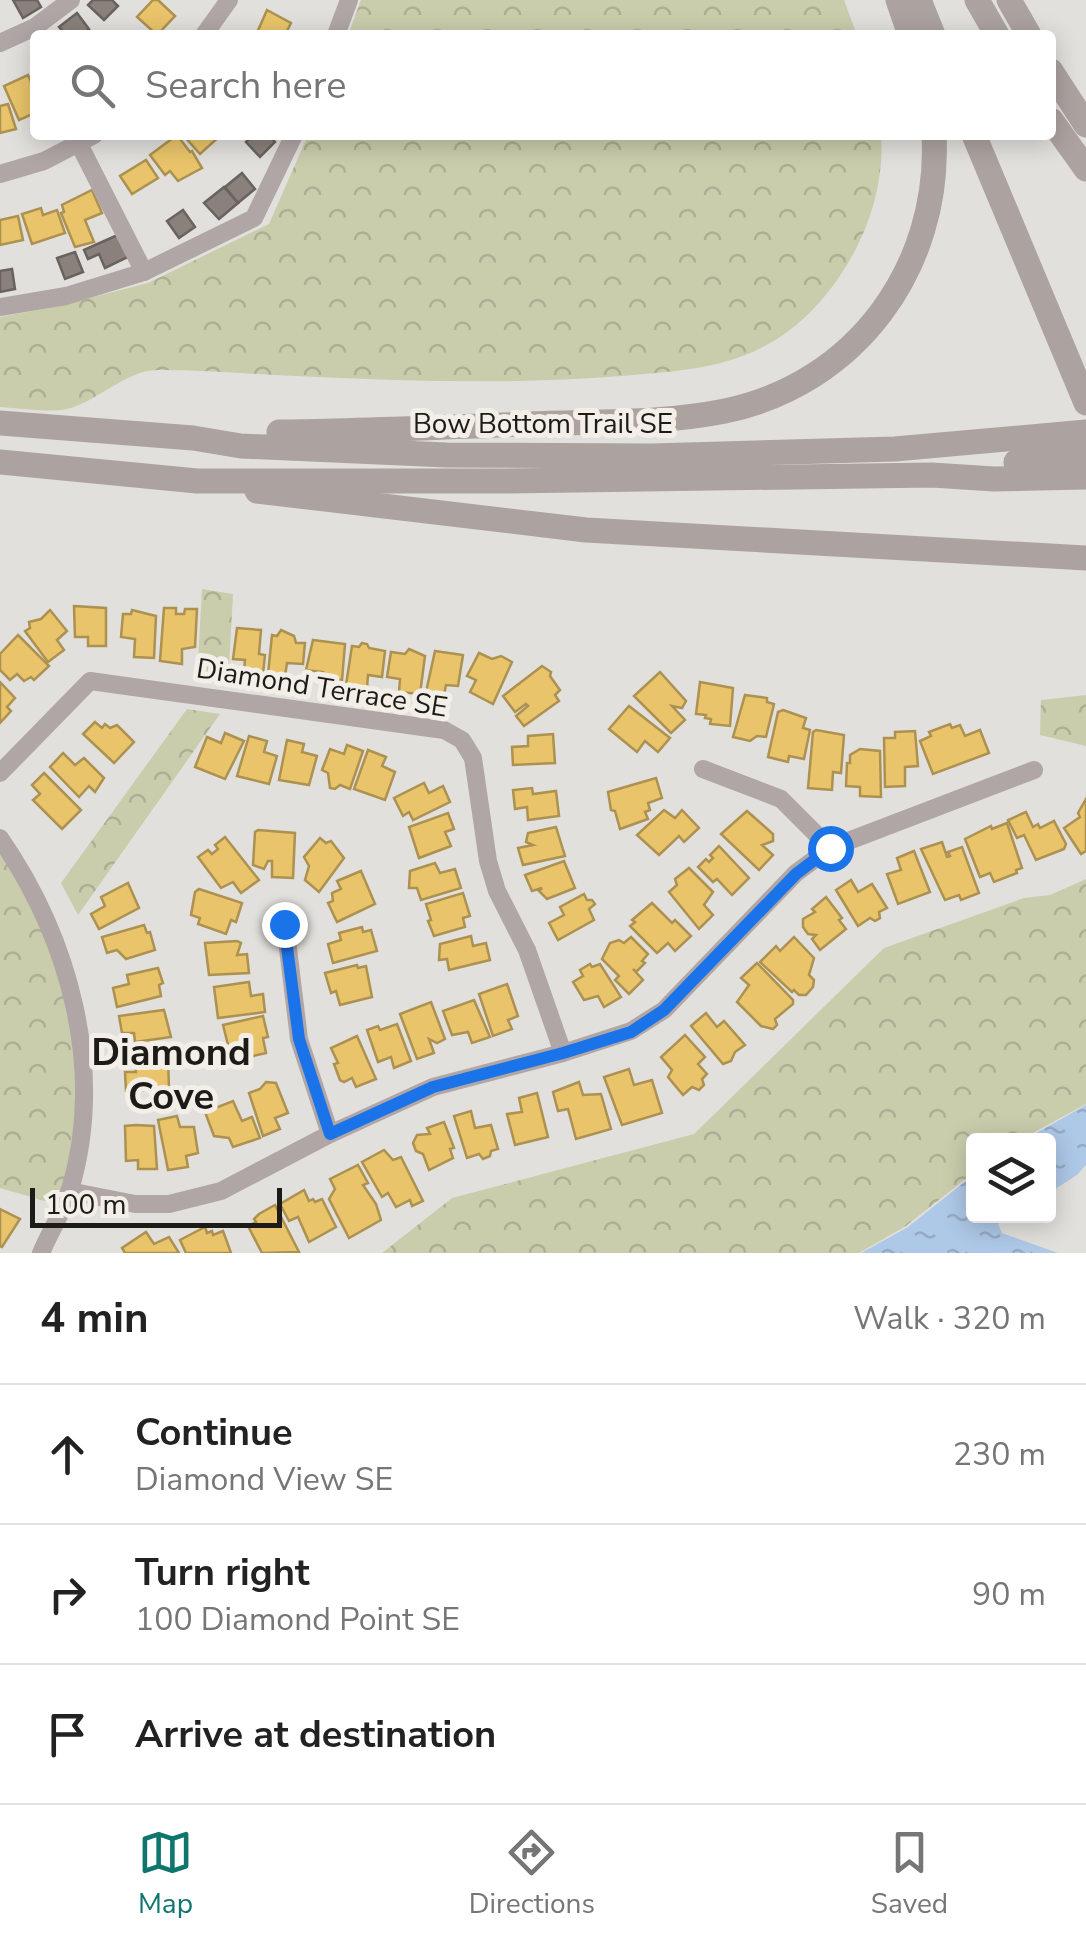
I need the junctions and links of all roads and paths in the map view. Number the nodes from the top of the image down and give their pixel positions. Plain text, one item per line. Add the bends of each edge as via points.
1 (72, 0) edge
2 (228, 0) edge
3 (348, 0) edge
4 (898, 0) edge
5 (919, 0) edge
6 (977, 0) edge
7 (1009, 0) edge
8 (207, 30) edge
9 (338, 30) edge
10 (908, 30) edge
11 (931, 30) edge
12 (994, 30) edge
13 (1026, 30) edge
14 (0, 43) edge
15 (1056, 79) edge
16 (1086, 125) edge
17 (1056, 127) edge
18 (87, 140) edge
19 (292, 140) edge
20 (934, 140) edge
21 (976, 140) edge
22 (1086, 169) edge
23 (0, 174) edge
24 (144, 272) junction
25 (0, 306) edge
26 (1086, 403) edge
27 (0, 424) edge
28 (1086, 432) edge
29 (193, 438) junction
30 (1086, 456) edge
31 (1043, 458) junction
32 (0, 462) edge
33 (1086, 477) edge
34 (198, 480) junction
35 (1086, 558) edge
36 (703, 769) dead end
37 (1034, 770) dead end
38 (0, 774) edge
39 (0, 838) edge
40 (830, 848) junction
41 (284, 924) dead end
42 (563, 1053) junction
43 (330, 1134) junction
44 (69, 1191) junction
45 (41, 1253) edge

1 - 14 street
2 - 8 street
3 - 9 street
4 - 10 highway
5 - 11 highway
6 - 12 highway
7 - 13 highway
15 - 16 highway
17 - 22 highway
18 - 23 street
18 - 24 street
19 - 24 street via 254,218
20 - 29 highway via 930,209 903,281 850,346 809,378 770,396 725,411 662,419
21 - 26 highway
24 - 25 street via 66,296
27 - 29 highway, Bow Bottom Trail SE
28 - 31 highway, Bow Bottom Trail SE
29 - 31 highway, Bow Bottom Trail SE via 446,455 894,449
30 - 31 highway
31 - 33 highway, Bow Bottom Trail SE
31 - 34 highway, Bow Bottom Trail SE via 994,479
32 - 34 highway, Bow Bottom Trail SE
34 - 35 highway via 288,497 586,530
36 - 40 street via 780,799
37 - 40 street
38 - 42 street, Diamond Terrace SE via 90,682 444,730 462,740 473,758 488,862
39 - 44 street via 46,919 76,1016 82,1121
40 - 42 street via 796,874 664,1010 631,1032
41 - 43 street via 299,1039
42 - 43 street via 433,1087
43 - 44 street via 220,1191 168,1204
44 - 45 street

